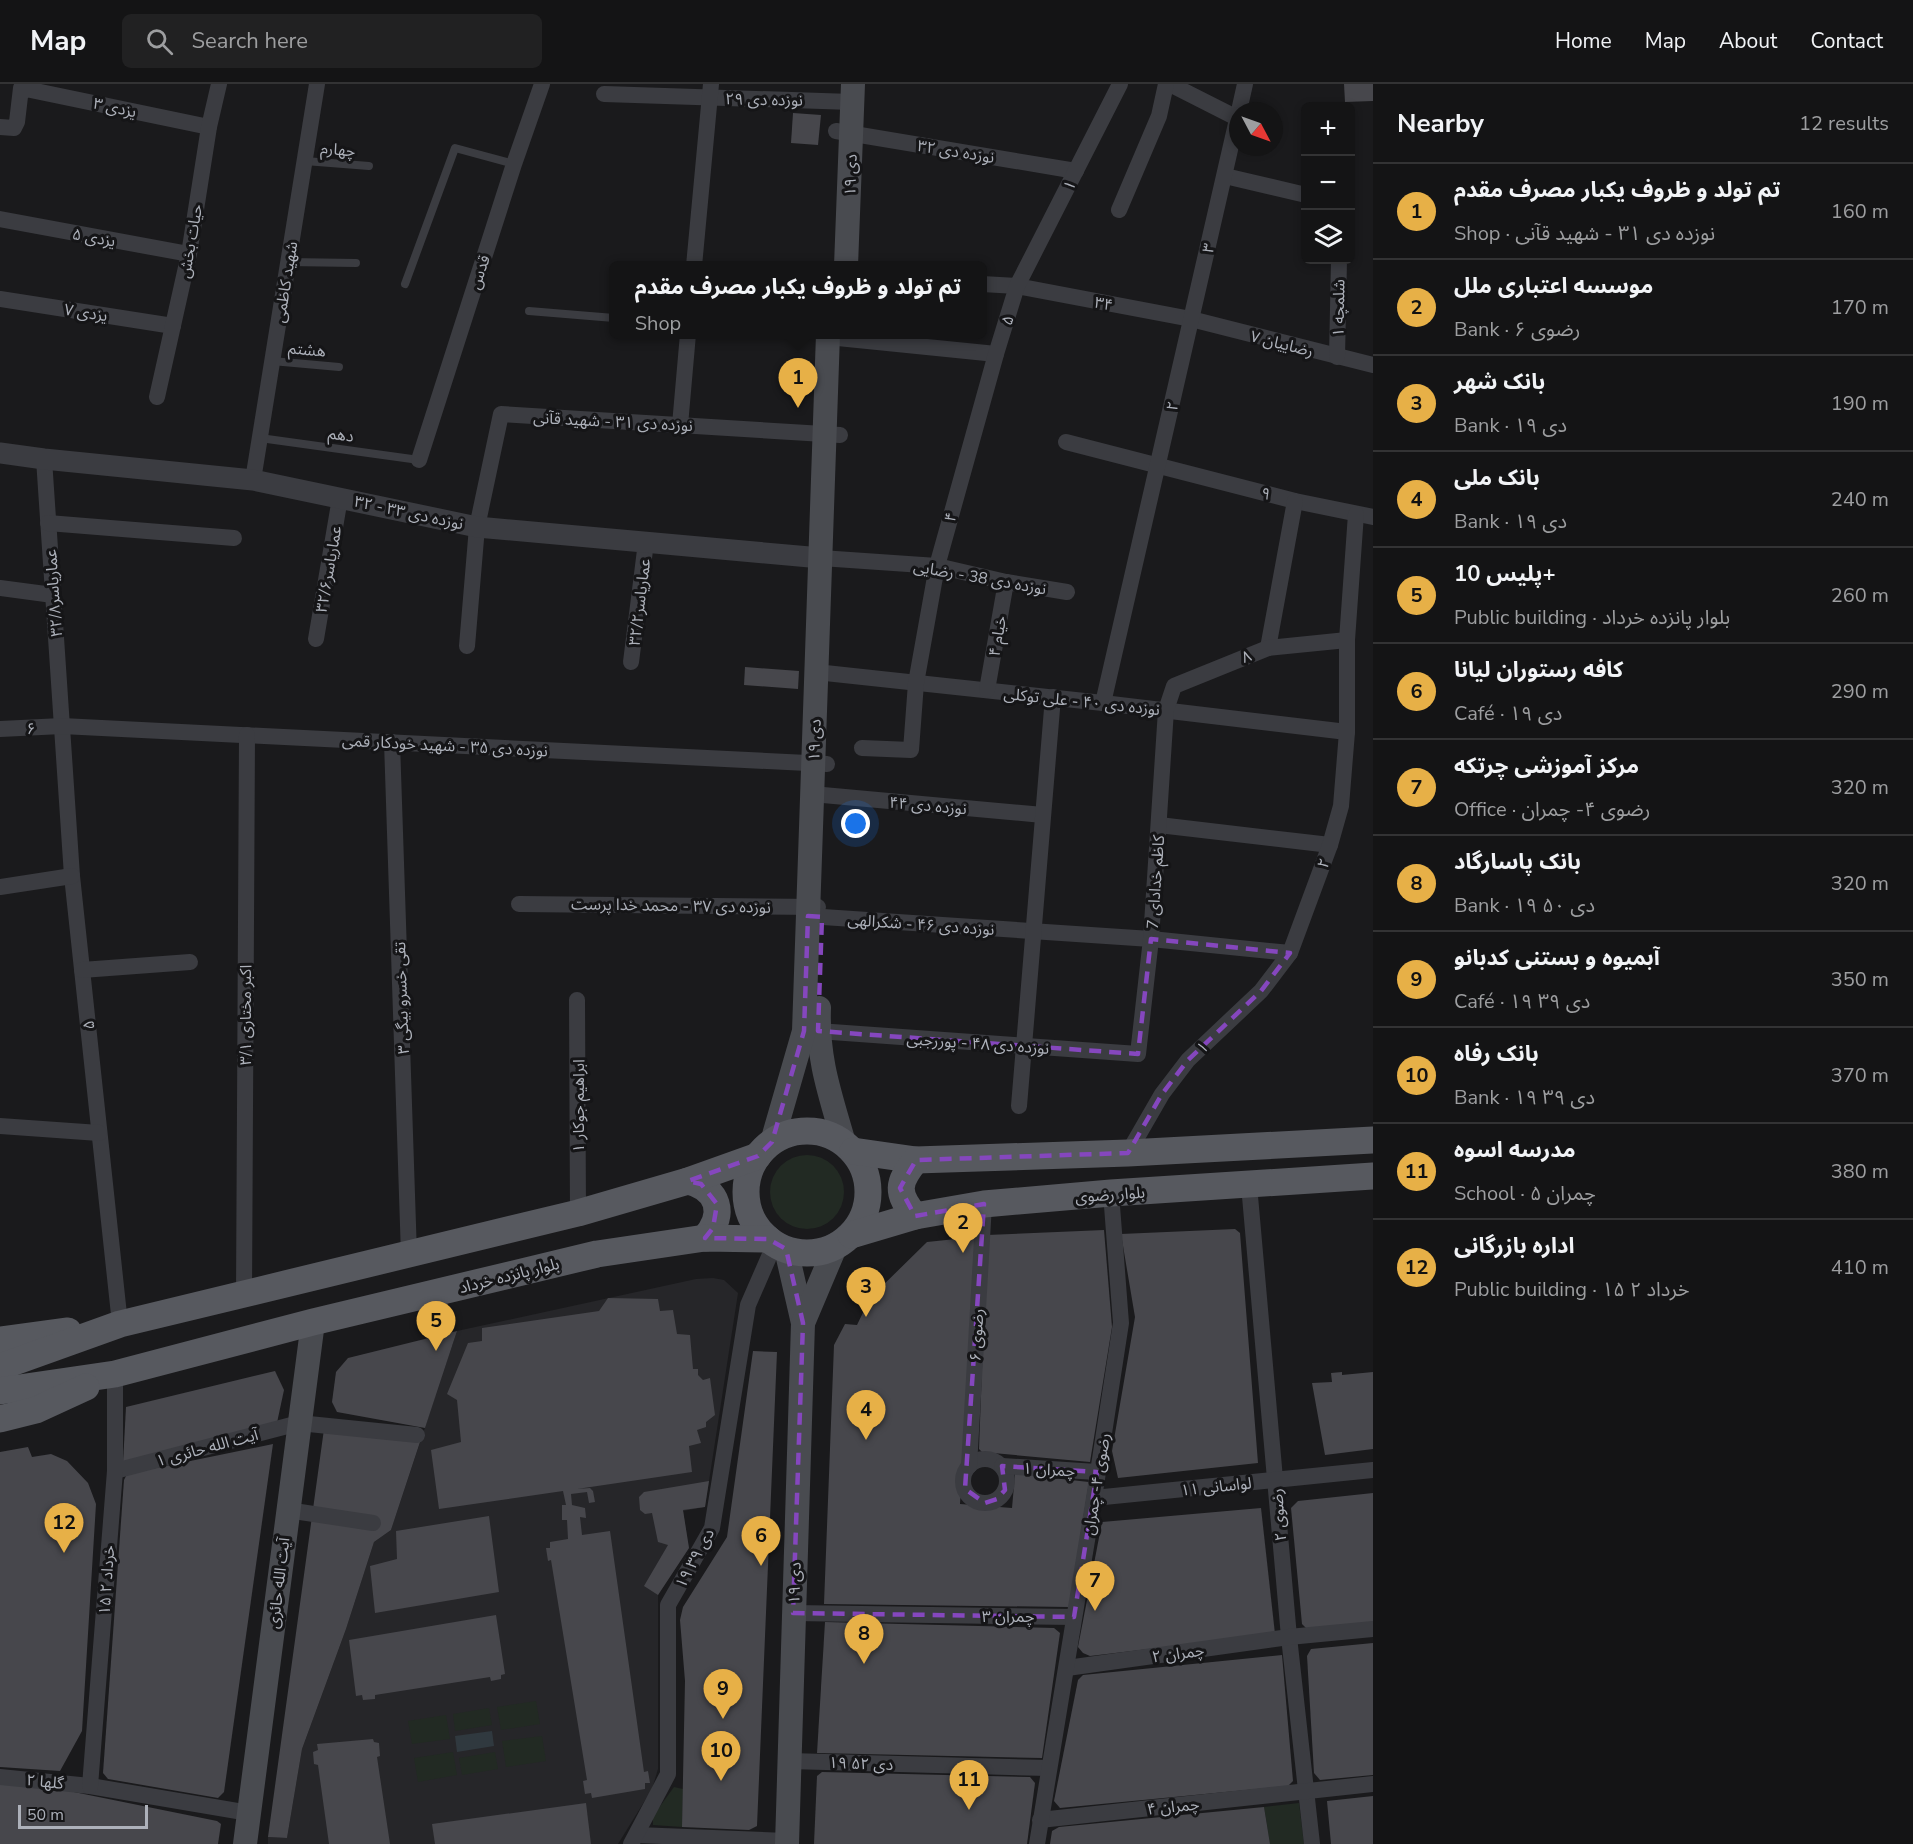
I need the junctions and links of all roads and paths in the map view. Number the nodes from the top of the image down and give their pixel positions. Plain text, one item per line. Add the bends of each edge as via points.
1 (219, 84) edge
2 (317, 84) edge
3 (542, 84) edge
4 (1120, 84) edge
5 (1168, 84) edge
6 (1245, 84) edge
7 (21, 86) edge
8 (710, 91) edge
9 (845, 93) edge
10 (604, 94) dead end
11 (1241, 102) edge
12 (1229, 110) edge
13 (0, 127) edge
14 (209, 127) junction
15 (843, 132) junction
16 (1229, 156) edge
17 (305, 161) junction
18 (514, 164) junction
19 (369, 166) dead end
20 (1076, 171) junction
21 (1225, 176) junction
22 (1301, 194) edge
23 (1119, 210) dead end
24 (0, 219) edge
25 (189, 254) junction
26 (694, 261) edge
27 (831, 261) edge
28 (846, 261) edge
29 (288, 262) junction
30 (356, 263) dead end
31 (1339, 264) edge
32 (405, 284) dead end
33 (987, 284) edge
34 (1017, 286) junction
35 (0, 299) edge
36 (529, 311) dead end
37 (609, 318) edge
38 (1191, 320) junction
39 (173, 326) junction
40 (688, 339) edge
41 (836, 339) edge
42 (863, 339) edge
43 (996, 354) junction
44 (1337, 357) junction
45 (272, 362) junction
46 (1373, 365) edge
47 (339, 367) dead end
48 (158, 397) dead end
49 (680, 425) junction
50 (832, 434) junction
51 (260, 438) junction
52 (1066, 442) dead end
53 (0, 453) edge
54 (44, 459) junction
55 (419, 460) joint
56 (1159, 466) junction
57 (253, 480) junction
58 (340, 498) junction
59 (1296, 501) junction
60 (1356, 514) junction
61 (1373, 517) edge
62 (48, 523) junction
63 (477, 527) junction
64 (234, 538) dead end
65 (646, 542) junction
66 (828, 559) junction
67 (936, 566) junction
68 (1006, 582) junction
69 (0, 588) edge
70 (1067, 592) dead end
71 (53, 595) junction
72 (316, 639) dead end
73 (1347, 640) junction
74 (467, 646) dead end
75 (1268, 648) junction
76 (631, 662) dead end
77 (823, 673) junction
78 (916, 683) junction
79 (987, 690) junction
80 (1053, 697) junction
81 (1103, 703) junction
82 (1166, 710) junction
83 (62, 726) junction
84 (0, 729) edge
85 (1347, 732) junction
86 (247, 735) junction
87 (393, 742) junction
88 (862, 748) dead end
89 (820, 764) junction
90 (819, 795) junction
91 (1043, 814) junction
92 (1159, 825) junction
93 (1330, 845) junction
94 (72, 876) junction
95 (0, 887) edge
96 (519, 904) dead end
97 (815, 912) junction
98 (1033, 932) junction
99 (1151, 939) junction
100 (1290, 952) junction
101 (190, 962) dead end
102 (82, 970) junction
103 (577, 1000) dead end
104 (818, 1031) junction
105 (1024, 1046) junction
106 (1138, 1054) joint
107 (1019, 1106) dead end
108 (0, 1126) edge
109 (99, 1133) junction
110 (1373, 1140) edge
111 (848, 1147) junction
112 (765, 1149) junction
113 (1128, 1153) junction
114 (915, 1160) junction
115 (1373, 1176) edge
116 (688, 1181) junction
117 (1249, 1185) junction
118 (1111, 1193) junction
119 (984, 1204) junction
120 (578, 1213) junction
121 (915, 1216) junction
122 (705, 1238) junction
123 (843, 1240) junction
124 (776, 1244) junction
125 (409, 1255) junction
126 (244, 1295) junction
127 (312, 1323) junction
128 (803, 1323) junction
129 (120, 1324) junction
130 (4, 1371) edge
131 (115, 1374) junction
132 (0, 1419) edge
133 (299, 1423) junction
134 (417, 1435) dead end
135 (969, 1466) junction
136 (1002, 1466) junction
137 (1373, 1470) edge
138 (115, 1471) junction
139 (1097, 1472) junction
140 (1275, 1480) junction
141 (1094, 1498) junction
142 (287, 1510) junction
143 (373, 1523) dead end
144 (793, 1613) junction
145 (1074, 1617) junction
146 (1373, 1629) edge
147 (1289, 1637) junction
148 (1067, 1668) junction
149 (789, 1761) junction
150 (1048, 1768) junction
151 (0, 1776) edge
152 (1373, 1784) edge
153 (90, 1786) junction
154 (1306, 1792) junction
155 (249, 1813) junction
156 (1040, 1820) junction
157 (634, 1840) edge
158 (787, 1843) edge
159 (245, 1844) edge
160 (1037, 1844) edge
161 (1312, 1844) edge

1 - 14 street, حیات بخش
2 - 17 street, شهید کاظمی
3 - 18 street, قدس
4 - 20 street, ۱
5 - 12 street
5 - 23 street via 1159,116
6 - 11 street
7 - 13 street via 14,128
7 - 14 street, یزدی ۳
8 - 9 street, نوزده دی ۲۹
8 - 10 street, نوزده دی ۲۹
8 - 26 street
9 - 15 main road, ۱۹ دی
14 - 25 street, حیات بخش
15 - 20 street, نوزده دی ۳۲
15 - 27 main road, ۱۹ دی
15 - 28 main road, ۱۹ دی
16 - 21 street
17 - 19 lane, چهارم
17 - 29 street, شهید کاظمی
18 - 32 lane via 455,148
18 - 55 street, قدس
20 - 34 street, ۱
21 - 22 street
21 - 38 street, ۳
24 - 25 street, یزدی ۵
25 - 39 street, حیات بخش
29 - 30 lane
29 - 45 street, شهید کاظمی
31 - 44 street, ۱ شلمچه
33 - 34 street, ۳۴
34 - 38 street, ۳۴
34 - 43 street, ۵
35 - 39 street, یزدی ۷
36 - 37 lane
38 - 44 street, ۷ رضاییان
38 - 56 street, ۲
39 - 48 street, حیات بخش
40 - 49 street
41 - 50 main road, ۱۹ دی
42 - 43 street
43 - 67 street, ۴
44 - 46 street, ۷ رضاییان
45 - 47 lane, هشتم
45 - 51 street, شهید کاظمی
49 - 50 street, نوزده دی ۳۱ - شهید قآنی
49 - 63 street, نوزده دی ۳۱ - شهید قآنی via 501,414
50 - 66 main road, ۱۹ دی
51 - 55 lane, دهم
51 - 57 street, شهید کاظمی
52 - 56 street, ۹
53 - 54 street, ۳۲ - نوزده دی ۳۳
54 - 57 street, ۳۲ - نوزده دی ۳۳
54 - 62 street, عماریاسر۳۲/۸
56 - 59 street, ۹
56 - 81 street, ۲
57 - 58 street, ۳۲ - نوزده دی ۳۳
58 - 63 street, ۳۲ - نوزده دی ۳۳
58 - 72 street, عماریاسر۳۲/۶
59 - 60 street, ۹
59 - 75 street
60 - 61 street, ۹
60 - 73 street, ۲
62 - 64 street
62 - 71 street, عماریاسر۳۲/۸
63 - 65 street, ۳۲ - نوزده دی ۳۳
63 - 74 street
65 - 66 street, ۳۲ - نوزده دی ۳۳
65 - 76 street, عماریاسر۳۲/۲
66 - 67 street, نوزده دی 38 - رضایی
66 - 77 main road, ۱۹ دی
67 - 68 street, نوزده دی 38 - رضایی
67 - 78 street, ۴
68 - 70 street, نوزده دی 38 - رضایی
68 - 79 street, ۴ خیام
69 - 71 street
71 - 83 street, عماریاسر۳۲/۸
73 - 75 street, ۸
73 - 85 street, ۲
75 - 82 street, ۸ via 1174,686
77 - 78 street, نوزده دی ۴۰ - علی توکلی
77 - 89 main road, ۱۹ دی
78 - 79 street, نوزده دی ۴۰ - علی توکلی
78 - 88 street, ۴ via 911,750
79 - 80 street, نوزده دی ۴۰ - علی توکلی
80 - 81 street, نوزده دی ۴۰ - علی توکلی
80 - 91 street
81 - 82 street, نوزده دی ۴۰ - علی توکلی
82 - 85 street, نوزده دی ۴۰ - علی توکلی
82 - 92 street, 7 کاظم خدادای
83 - 84 street, ۶
83 - 86 street, نوزده دی ۳۵ - شهید خودکار قمی
83 - 94 street, ۵
85 - 93 street, ۲ via 1341,806
86 - 87 street, نوزده دی ۳۵ - شهید خودکار قمی
86 - 126 street, ۳/۱ اکبر مختاری
87 - 89 street, نوزده دی ۳۵ - شهید خودکار قمی
87 - 125 street, ۳ تقی خسرو بیگی
89 - 90 main road, ۱۹ دی
90 - 91 street, نوزده دی ۴۴
90 - 97 main road, ۱۹ دی
91 - 98 street
92 - 93 street
92 - 99 street, 7 کاظم خدادای
93 - 100 street, ۲
94 - 95 street
94 - 102 street, ۵
96 - 97 street, نوزده دی ۳۷ - محمد خدا پرست
97 - 98 street, نوزده دی ۴۶ - شکرالهی
97 - 104 main road, ۱۹ دی
97 - 112 main road, ۱۹ دی via 804,1030
98 - 99 street
98 - 105 street
99 - 100 street
99 - 106 street, 7 کاظم خدادای
100 - 113 street, ۱ via 1261,991 1188,1060 1162,1094
101 - 102 street
102 - 109 street, ۵
103 - 120 street, ۱ ابراهیم جوکار
104 - 105 street, نوزده دی ۴۸ - پوررجبی
104 - 111 main road, ۱۹ دی via 822,1067
105 - 106 street, نوزده دی ۴۸ - پوررجبی
105 - 107 street
108 - 109 street
109 - 129 street, ۵
110 - 113 main road
111 - 112 main road via 821,1132 795,1132
111 - 114 main road
111 - 123 main road via 865,1171 868,1193 863,1216
112 - 116 main road, بلوار پانزده خرداد
112 - 124 main road via 749,1173 748,1209 756,1226
113 - 114 main road
114 - 121 main road via 900,1188
115 - 117 main road, بلوار رضوی
116 - 120 main road, بلوار پانزده خرداد
116 - 122 main road via 701,1184 717,1203 716,1222
117 - 118 main road, بلوار رضوی
117 - 140 street, رضوی ۲
118 - 119 main road, بلوار رضوی
118 - 139 street, رضوی ۴- چمران via 1121,1323
119 - 121 main road, بلوار رضوی
119 - 135 street, رضوی ۶
120 - 125 main road, بلوار پانزده خرداد
121 - 123 main road, بلوار رضوی
122 - 124 main road, بلوار پانزده خرداد
122 - 127 main road, بلوار پانزده خرداد via 597,1254
123 - 124 main road via 820,1252 803,1253
123 - 128 main road
124 - 128 main road
124 - 157 street, ۱۹ دی ۳۹ via 748,1305 712,1528 668,1605 668,1774
125 - 126 main road, بلوار پانزده خرداد
126 - 129 main road, بلوار پانزده خرداد
127 - 131 main road, بلوار پانزده خرداد
127 - 133 main road, آیت الله حائری
128 - 144 main road, ۱۹ دی
129 - 130 main road, بلوار پانزده خرداد
130 - 131 main road, بلوار پانزده خرداد
131 - 132 main road, بلوار پانزده خرداد via 36,1410
131 - 138 street, ۱۵ خرداد ۲
133 - 134 street
133 - 138 street, آیت الله حائری ۱
133 - 142 main road, آیت الله حائری
135 - 136 street via 979,1459 992,1459
135 - 136 street via 963,1477 965,1490 973,1499 985,1503 997,1499 1005,1490 1007,1478
136 - 139 street, چمران ۱
137 - 140 street, لواسانی ۱۱
138 - 153 street, ۱۵ خرداد ۲
139 - 141 street, رضوی ۴- چمران
140 - 141 street, لواسانی ۱۱
140 - 147 street, رضوی ۲
141 - 145 street, رضوی ۴- چمران
142 - 143 street
142 - 155 main road, آیت الله حائری
144 - 145 street, چمران ۳
144 - 149 main road, ۱۹ دی
145 - 148 street, رضوی ۴- چمران
146 - 147 street, چمران ۲
147 - 148 street, چمران ۲
147 - 154 street, رضوی ۲
148 - 150 street, رضوی ۴- چمران
149 - 150 street, ۱۹ دی ۵۲
149 - 158 main road, ۱۹ دی
150 - 156 street, رضوی ۴- چمران
151 - 153 street, گلها ۲
152 - 154 street, چمران ۴
153 - 155 street, گلها ۲
154 - 156 street, چمران ۴
154 - 161 street, رضوی ۲
155 - 159 main road, آیت الله حائری
156 - 160 street, رضوی ۴- چمران
157 - 158 street

